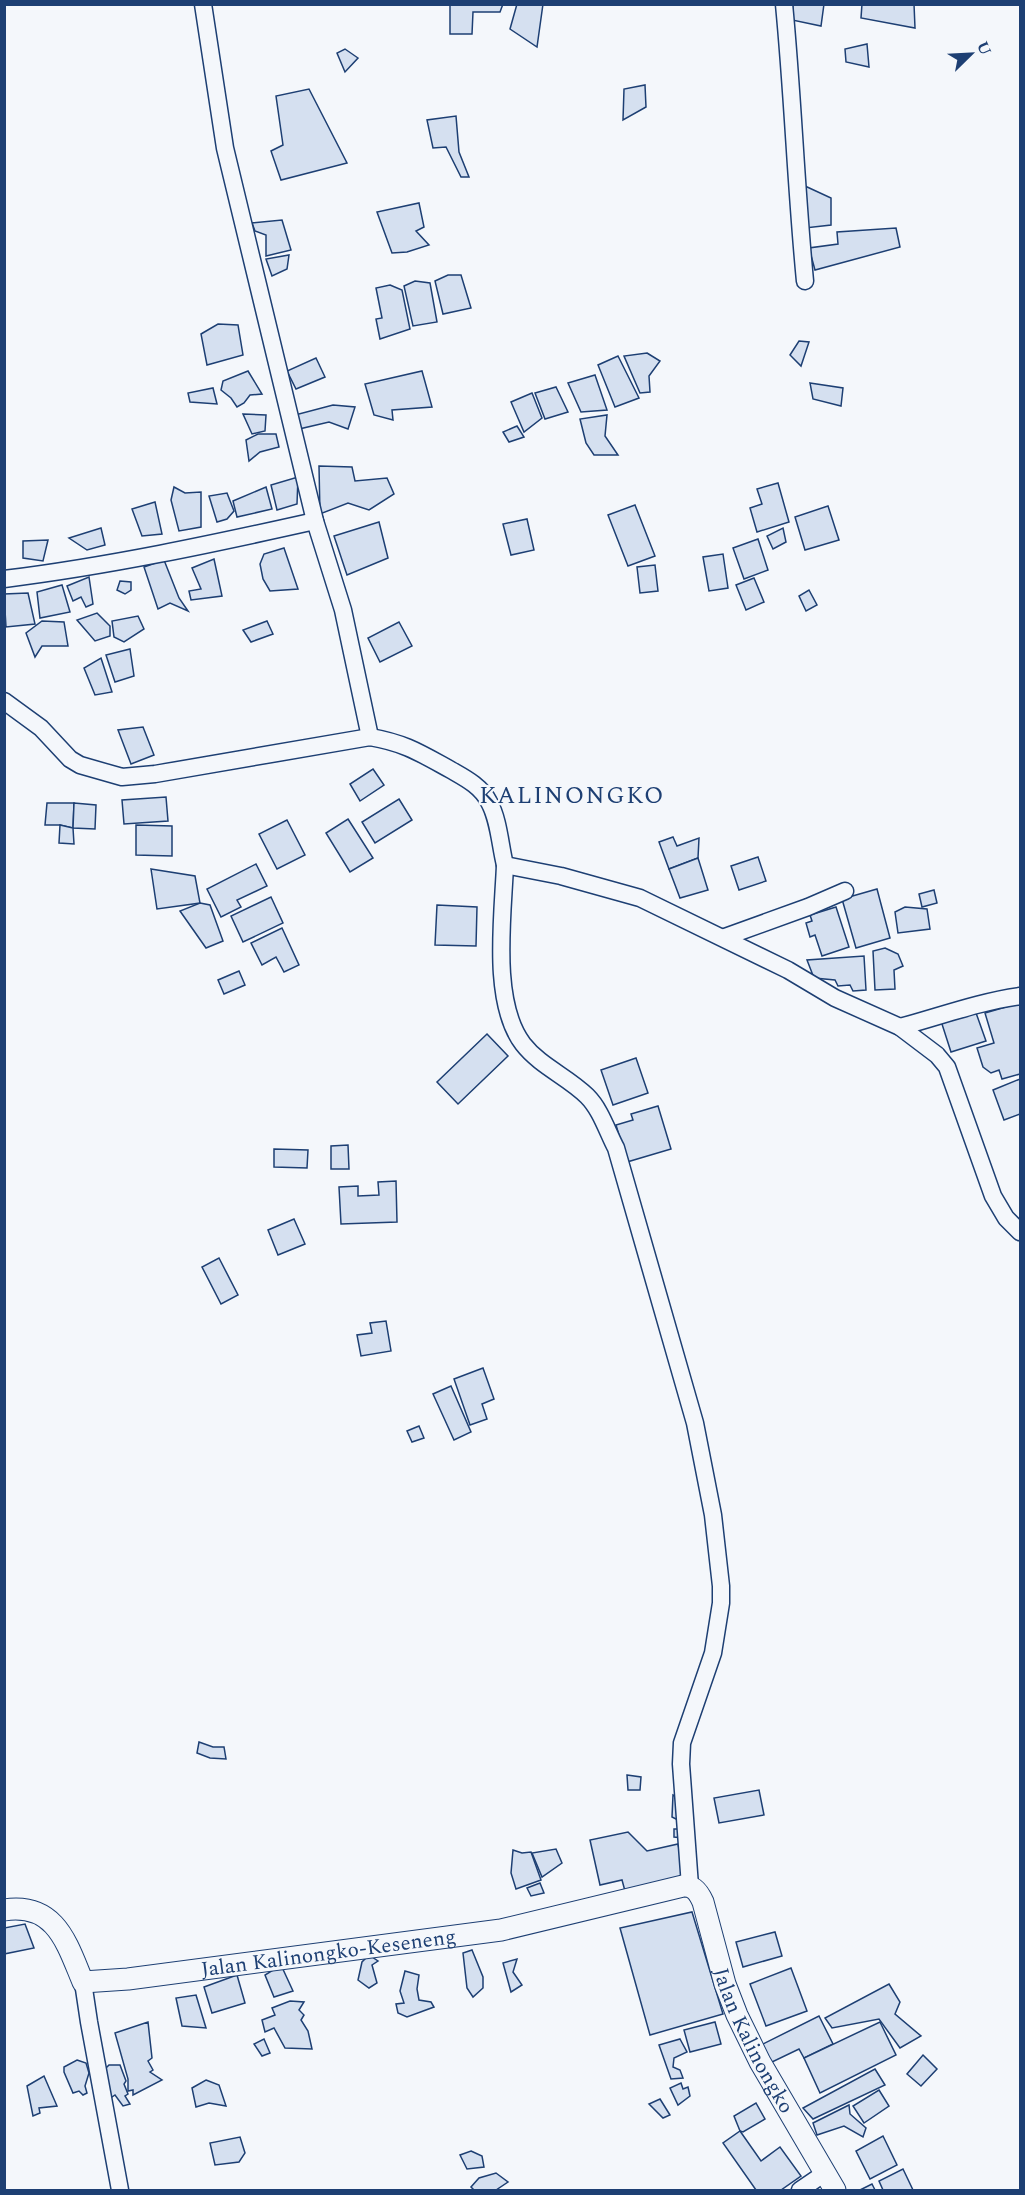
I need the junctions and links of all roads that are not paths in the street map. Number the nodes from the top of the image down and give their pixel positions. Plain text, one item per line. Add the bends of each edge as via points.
1 (203, 4) edge
2 (784, 4) edge
3 (805, 281) dead end
4 (315, 521) junction
5 (4, 579) edge
6 (4, 701) edge
7 (369, 737) junction
8 (505, 865) junction
9 (845, 891) dead end
10 (725, 938) junction
11 (1020, 996) edge
12 (900, 1027) junction
13 (1020, 1232) edge
14 (690, 1886) junction
15 (4, 1910) edge
16 (83, 1982) junction
17 (830, 2182) edge
18 (120, 2190) edge
19 (800, 2190) edge

1 - 4 street via 225,148
2 - 3 street
4 - 5 street via 196,548
4 - 7 street via 343,610
6 - 7 street via 40,728 70,759 90,770 122,777
7 - 8 street via 421,752 469,780 483,793 495,819
8 - 10 street via 640,898
8 - 14 street via 501,952 512,1027 530,1051 589,1097 616,1148 695,1423 713,1515 721,1586 718,1627 682,1743
9 - 10 street
10 - 12 street via 836,998
11 - 12 street via 985,1001
12 - 13 street via 947,1067 993,1196
14 - 16 street, Jalan Kalinongko-Keseneng via 501,1930
14 - 17 street, Jalan Kalinongko via 703,1902 725,1984 748,2038
15 - 16 street via 24,1909 45,1917 65,1940
16 - 18 street
17 - 19 street

